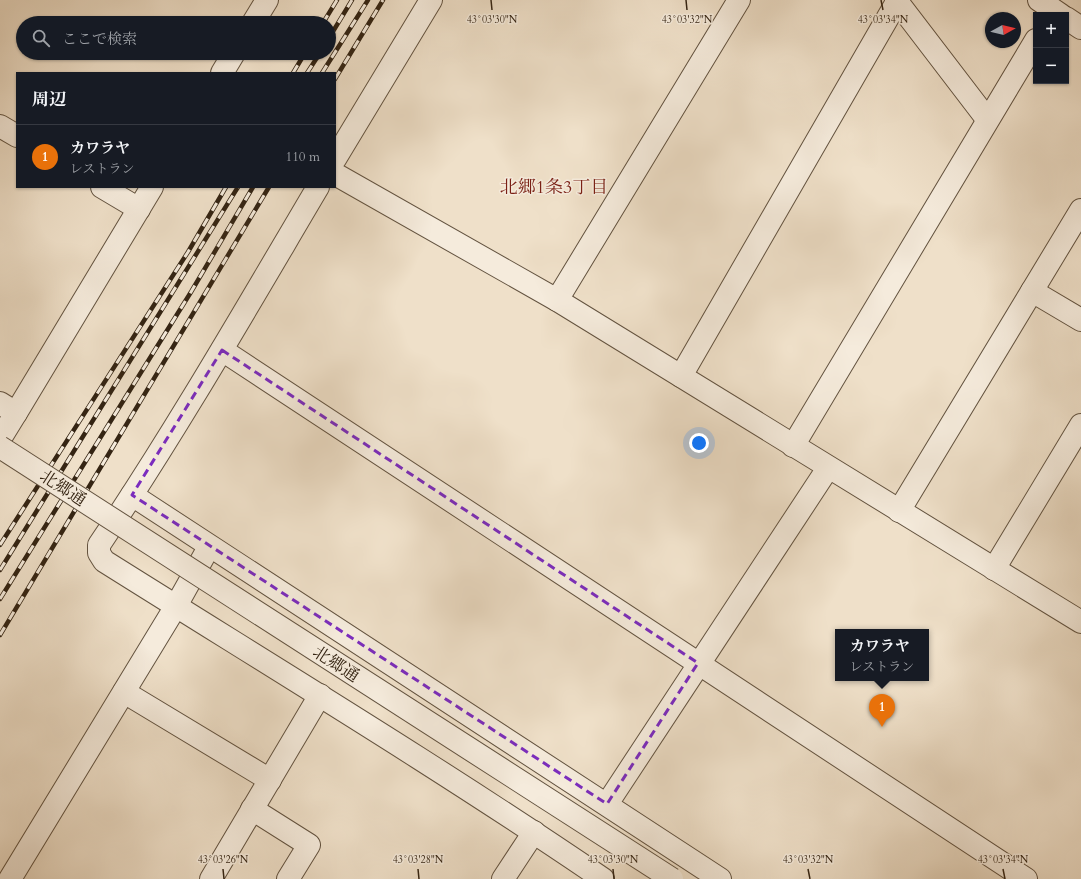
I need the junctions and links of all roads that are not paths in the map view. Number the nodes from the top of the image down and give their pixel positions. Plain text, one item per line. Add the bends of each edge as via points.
1 (267, 0) edge
2 (431, 0) edge
3 (739, 0) edge
4 (897, 0) edge
5 (257, 16) edge
6 (1069, 21) edge
7 (1081, 28) edge
8 (1033, 45) edge
9 (230, 60) edge
10 (223, 72) edge
11 (988, 120) junction
12 (0, 126) edge
13 (16, 135) edge
14 (336, 157) edge
15 (336, 175) edge
16 (104, 188) edge
17 (151, 188) edge
18 (317, 188) edge
19 (139, 209) junction
20 (1081, 210) edge
21 (1032, 291) junction
22 (557, 300) junction
23 (1081, 320) edge
24 (222, 350) junction
25 (681, 376) junction
26 (8, 408) edge
27 (1081, 425) edge
28 (0, 439) edge
29 (793, 446) junction
30 (0, 447) edge
31 (828, 468) junction
32 (132, 495) junction
33 (899, 511) junction
34 (209, 547) junction
35 (994, 569) junction
36 (176, 606) junction
37 (1081, 622) edge
38 (698, 663) junction
39 (124, 692) junction
40 (320, 694) junction
41 (270, 780) junction
42 (607, 804) junction
43 (252, 809) junction
44 (534, 832) junction
45 (10, 879) edge
46 (211, 879) edge
47 (288, 879) edge
48 (503, 879) edge
49 (603, 879) edge
50 (672, 879) edge
51 (720, 879) edge
52 (1026, 879) edge

1 - 5 street
2 - 14 street
3 - 22 street
4 - 11 street
4 - 25 street
6 - 7 street
8 - 11 street
9 - 10 street
11 - 29 street
12 - 13 street
15 - 22 street
16 - 19 street
17 - 19 street
18 - 24 street
19 - 26 street
20 - 21 street
21 - 23 street
21 - 33 street
22 - 25 street
24 - 32 street
24 - 38 street
25 - 29 street
26 - 28 street
27 - 35 street
29 - 31 street
30 - 50 street, 北郷通, bridge
31 - 33 street
31 - 38 street
32 - 34 street
32 - 36 street via 99,545 99,554 104,561
33 - 35 street
34 - 36 street
34 - 42 street
35 - 37 street
36 - 39 street
36 - 40 street
38 - 42 street
38 - 52 street
39 - 41 street
39 - 45 street
40 - 41 street
40 - 44 street
41 - 43 street
42 - 51 street
43 - 46 street
43 - 47 street via 309,845
44 - 48 street
44 - 49 street

